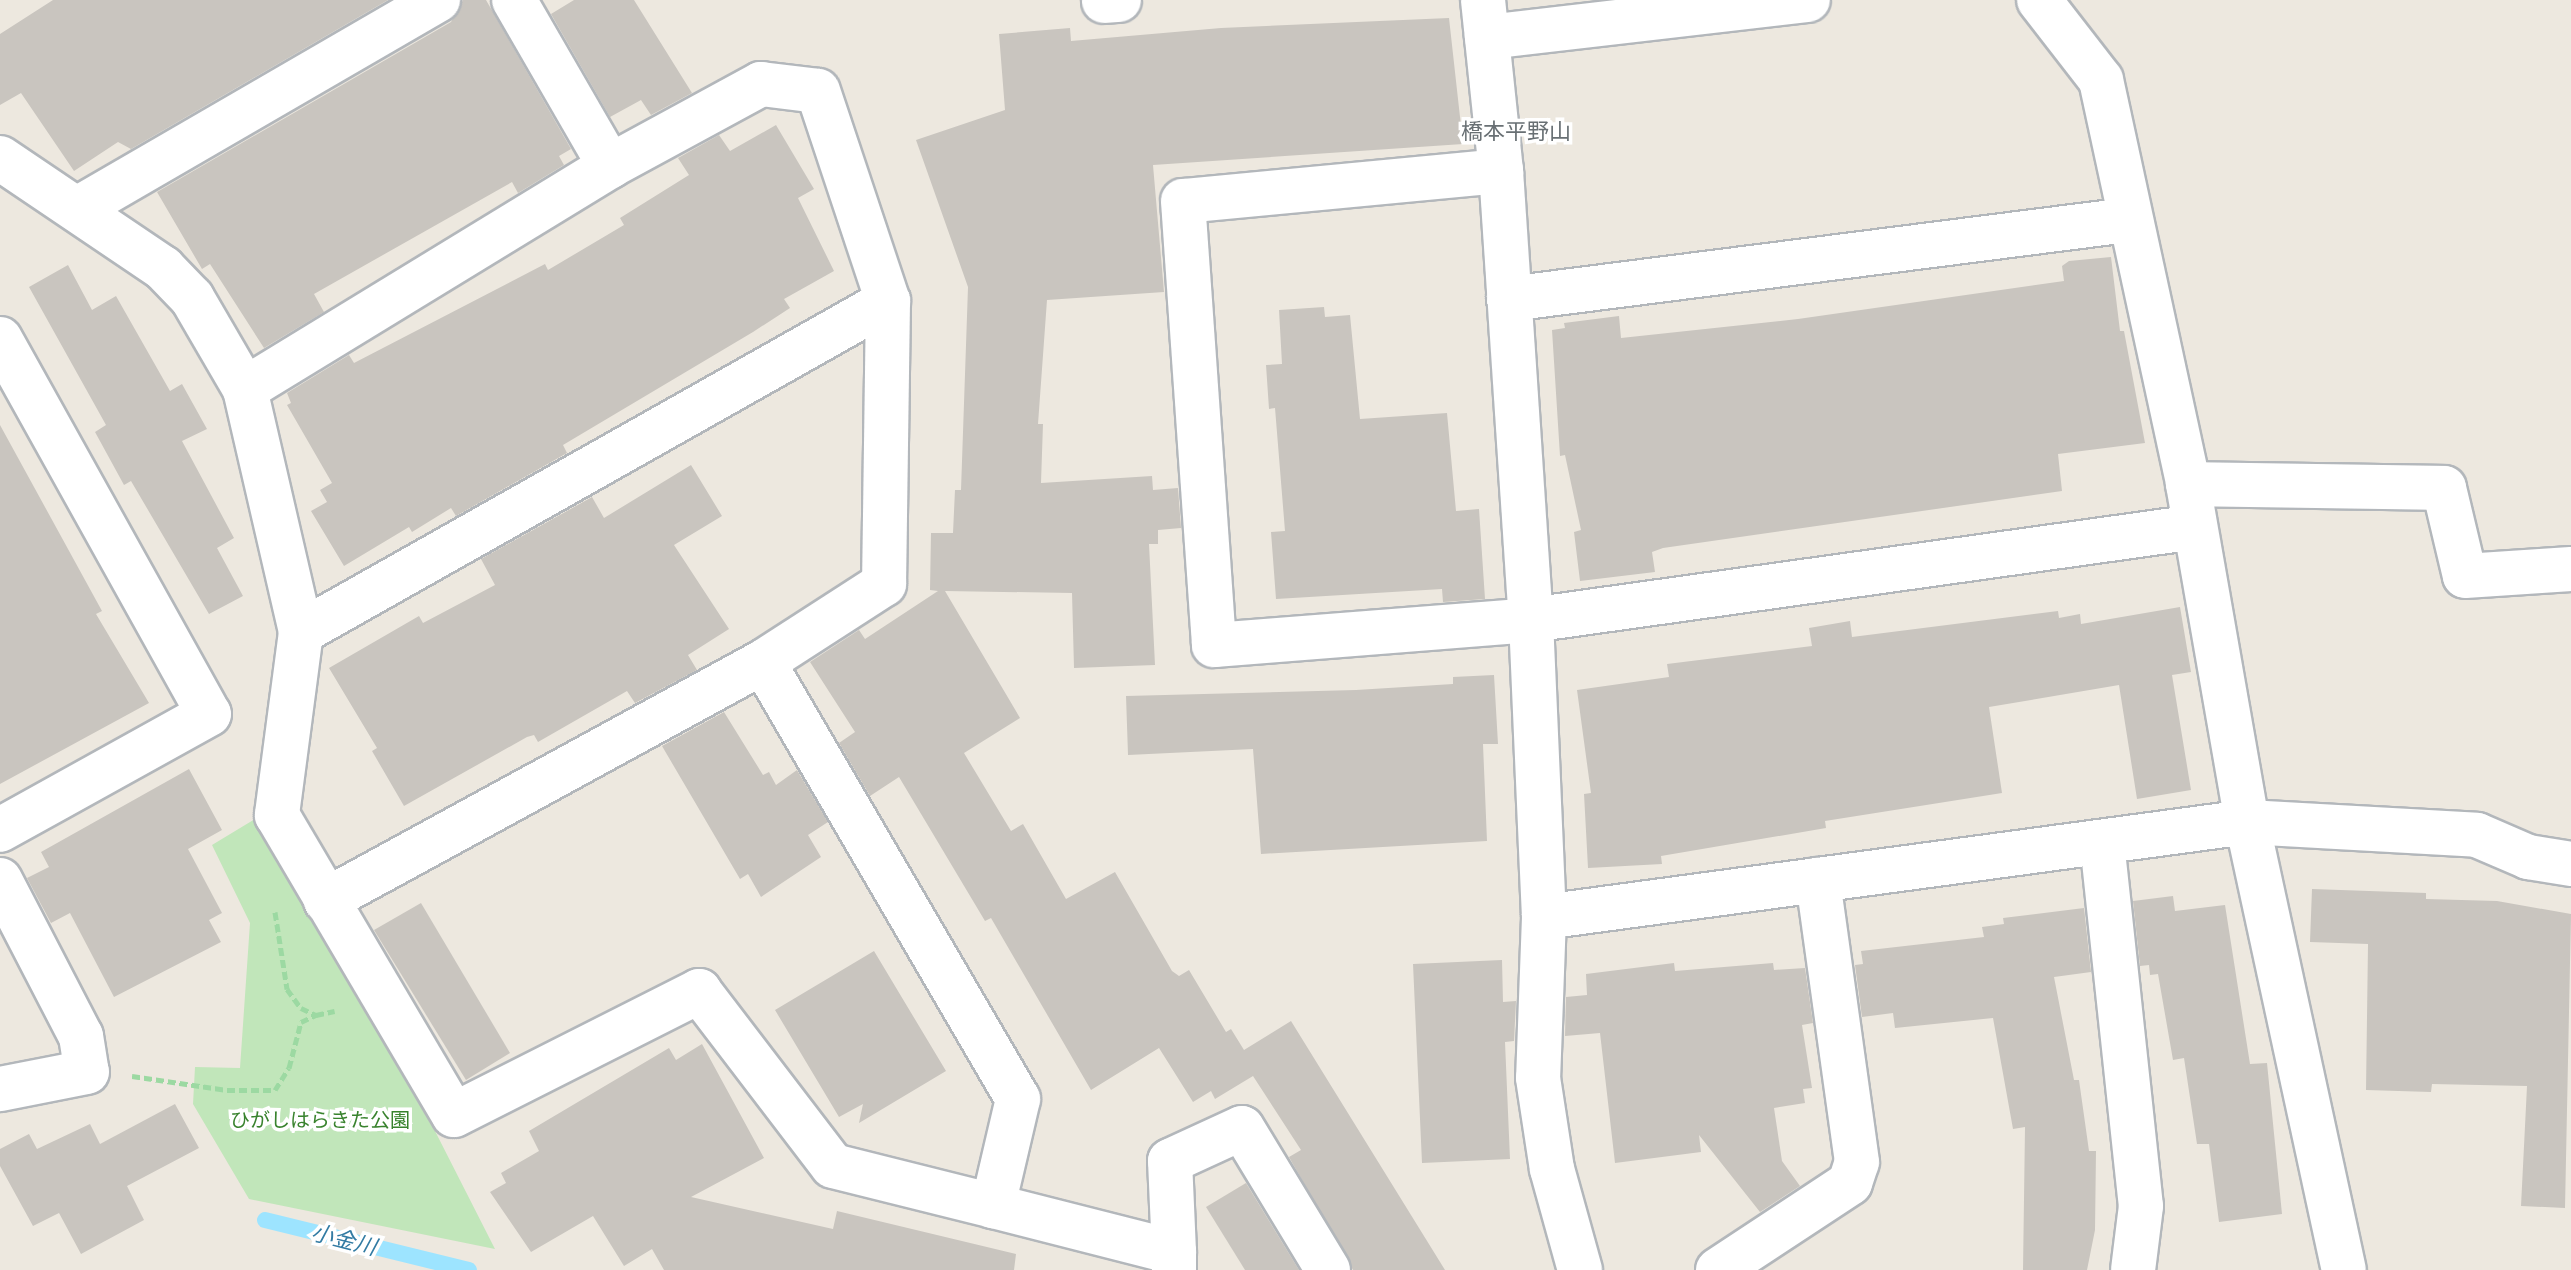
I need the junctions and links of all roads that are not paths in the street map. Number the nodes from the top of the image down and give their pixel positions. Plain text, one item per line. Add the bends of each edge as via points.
1 (438, 0) edge
2 (514, 0) edge
3 (1119, 0) edge
4 (1808, 0) edge
5 (2039, 0) edge
6 (1104, 1) edge
7 (1485, 18) edge
8 (0, 158) edge
9 (610, 166) junction
10 (1501, 171) junction
11 (79, 208) junction
12 (2127, 220) junction
13 (1509, 299) junction
14 (888, 301) junction
15 (0, 339) edge
16 (245, 389) junction
17 (2188, 484) junction
18 (2195, 527) junction
19 (2571, 569) edge
20 (1531, 620) junction
21 (301, 632) junction
22 (763, 662) junction
23 (2247, 822) junction
24 (0, 830) edge
25 (2102, 842) junction
26 (2571, 864) edge
27 (0, 880) edge
28 (1818, 880) junction
29 (326, 900) junction
30 (1544, 917) junction
31 (0, 1089) edge
32 (993, 1206) junction
33 (1174, 1261) edge
34 (1328, 1270) edge
35 (1580, 1270) edge
36 (1718, 1270) edge
37 (2133, 1270) edge
38 (2344, 1270) edge

1 - 11 street
2 - 9 street
3 - 6 street
4 - 7 street
5 - 12 street via 2101,80
7 - 10 street
8 - 11 street
9 - 14 street via 761,84 818,91
9 - 16 street
10 - 13 street
10 - 20 street via 1183,201 1184,217 1214,645
11 - 16 street via 163,268 192,298
12 - 13 street
12 - 17 street
13 - 20 street
14 - 21 street
14 - 22 street via 884,584
15 - 24 street via 209,714
16 - 21 street
17 - 18 street
17 - 19 street via 2444,488 2465,576
18 - 20 street
18 - 23 street
20 - 30 street
21 - 29 street via 277,815
22 - 29 street
22 - 32 street via 1018,1099
23 - 25 street
23 - 26 street via 2477,835 2528,857
23 - 38 street
25 - 28 street
25 - 37 street via 2141,1206
27 - 31 street via 81,1036 87,1072
28 - 30 street
28 - 36 street via 1857,1162 1850,1183
29 - 32 street via 454,1115 699,991 833,1166
30 - 35 street via 1538,1078 1552,1169
32 - 33 street
33 - 34 street via 1170,1161 1242,1128

